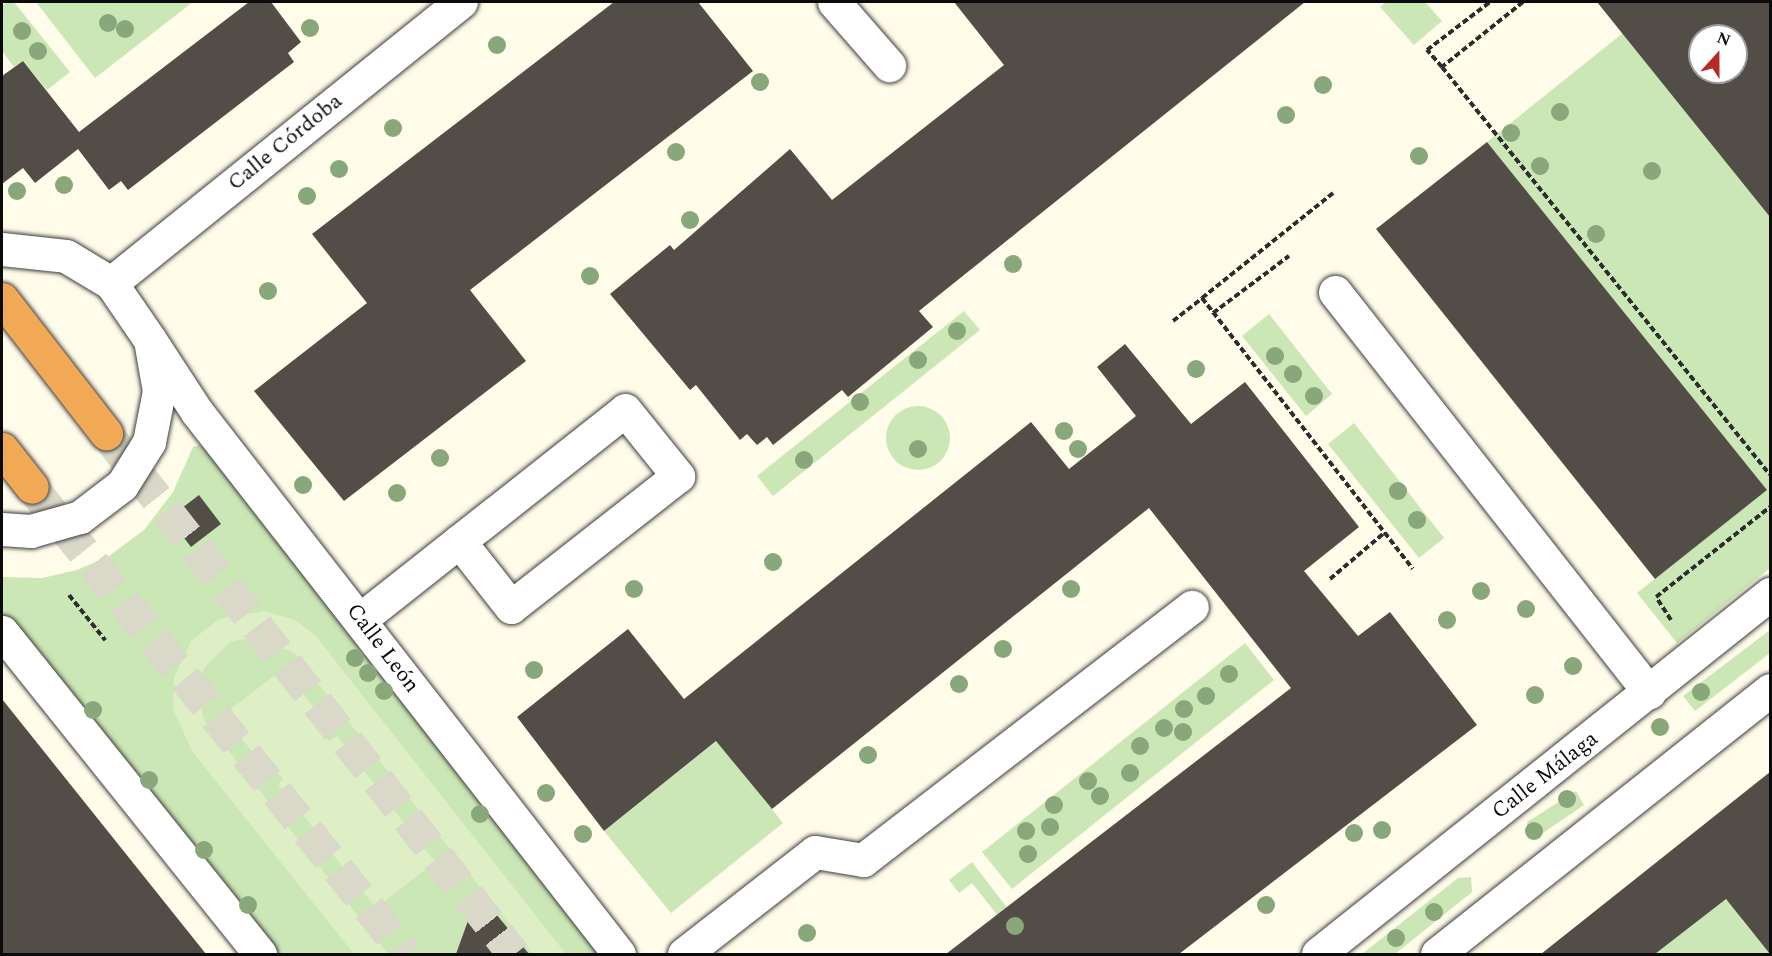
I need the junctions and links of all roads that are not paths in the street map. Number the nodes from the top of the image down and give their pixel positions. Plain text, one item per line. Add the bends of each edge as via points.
1 (461, 2) edge
2 (834, 2) edge
3 (889, 65) dead end
4 (2, 249) edge
5 (111, 283) junction
6 (1335, 292) dead end
7 (2, 299) edge
8 (150, 340) junction
9 (106, 433) tunnel mouth
10 (2, 449) edge
11 (32, 487) tunnel mouth
12 (11, 532) edge
13 (459, 541) junction
14 (1770, 594) edge
15 (1192, 607) dead end
16 (362, 618) junction
17 (2, 632) edge
18 (1770, 690) edge
19 (1649, 692) junction
20 (260, 954) edge
21 (619, 954) edge
22 (684, 954) edge
23 (1318, 954) edge
24 (1437, 954) edge

1 - 5 street, Calle Córdoba
2 - 3 street
4 - 5 street via 66,256
5 - 8 street, Calle León
6 - 19 street
7 - 9 highway
8 - 12 street via 159,391 149,442 122,485 80,517
8 - 16 street, Calle León via 197,412
10 - 11 highway
13 - 13 street via 625,410 678,476 511,607
13 - 16 street
14 - 19 street, Calle Málaga
15 - 22 street via 863,860 815,852
16 - 21 street, Calle León
17 - 20 street
18 - 24 street
19 - 23 street, Calle Málaga

